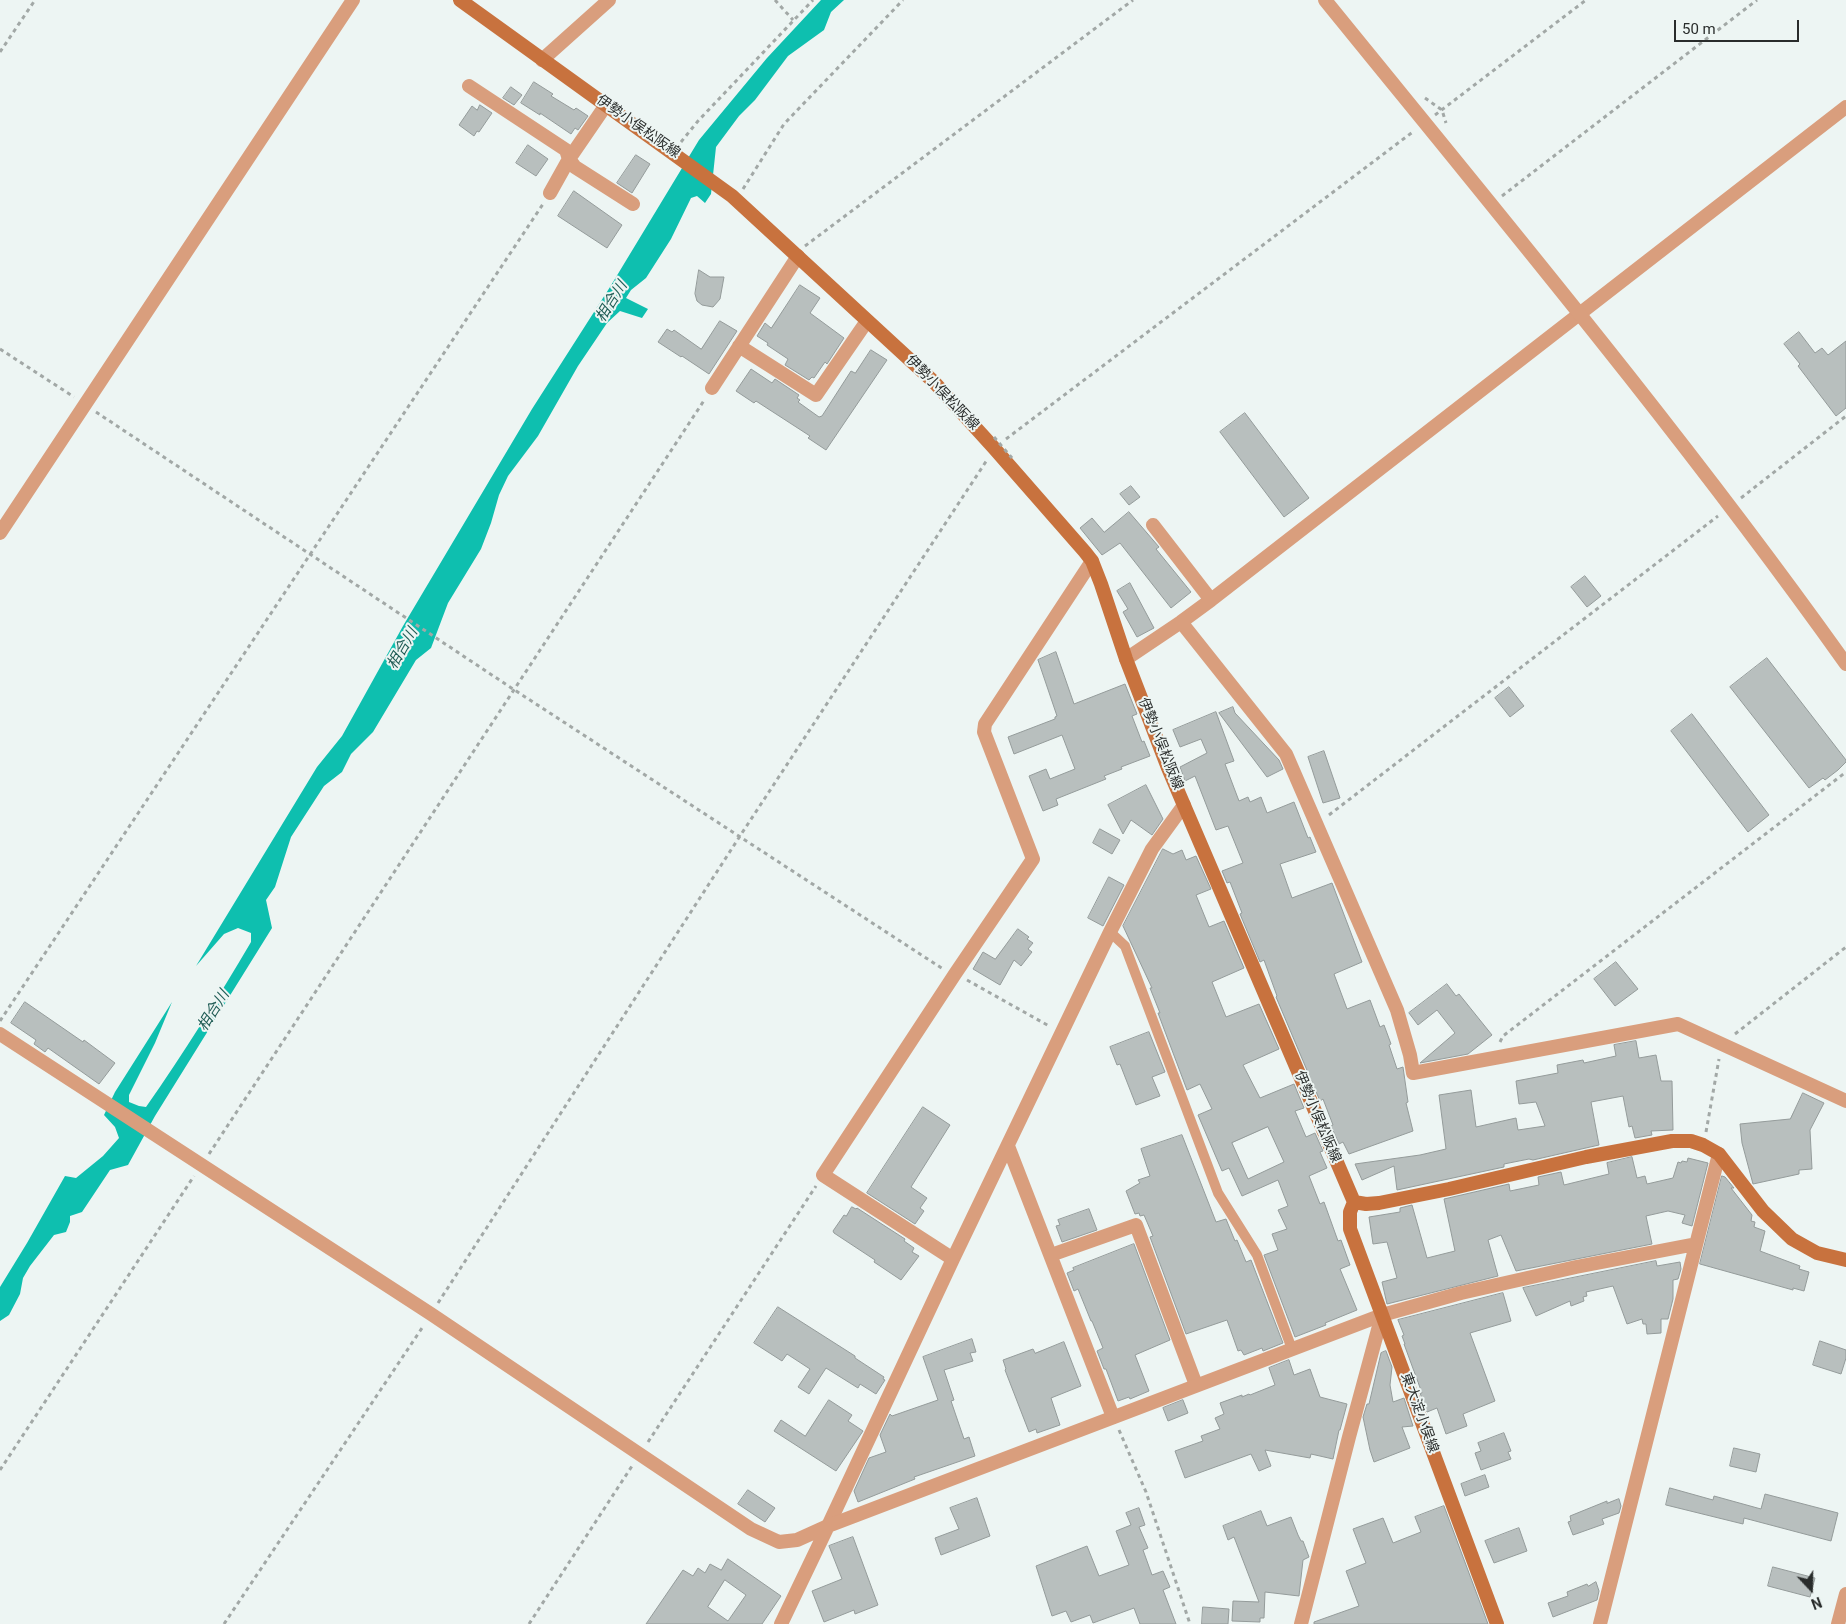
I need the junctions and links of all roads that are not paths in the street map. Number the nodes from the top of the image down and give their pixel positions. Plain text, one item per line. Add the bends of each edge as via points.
1 (353, 0) edge
2 (460, 0) edge
3 (609, 0) edge
4 (1325, 0) edge
5 (542, 60) junction
6 (469, 86) dead end
7 (606, 106) junction
8 (1846, 107) edge
9 (569, 159) junction
10 (550, 193) road end
11 (633, 204) dead end
12 (798, 256) junction
13 (1580, 314) junction
14 (867, 321) junction
15 (739, 346) junction
16 (712, 388) road end
17 (1153, 525) dead end
18 (0, 533) edge
19 (1092, 562) junction
20 (1211, 600) junction
21 (1182, 622) junction
22 (1126, 658) junction
23 (1846, 664) edge
24 (1184, 805) junction
25 (1110, 932) junction
26 (0, 1034) edge
27 (1846, 1101) edge
28 (1008, 1146) junction
29 (1719, 1154) junction
30 (1354, 1202) junction
31 (1696, 1244) junction
32 (1051, 1255) junction
33 (953, 1259) junction
34 (1846, 1260) edge
35 (1382, 1315) junction
36 (1292, 1349) junction
37 (1196, 1385) junction
38 (1115, 1420) junction
39 (828, 1526) junction
40 (1846, 1594) edge
41 (781, 1624) edge
42 (1302, 1624) edge
43 (1497, 1624) edge
44 (1600, 1624) edge
45 (1838, 1624) edge

1 - 18 street
2 - 5 main road, 伊勢小俣松阪線
3 - 5 street
4 - 13 street
5 - 7 main road, 伊勢小俣松阪線
6 - 9 street via 566,150
7 - 9 street
7 - 12 main road, 伊勢小俣松阪線 via 734,198
8 - 13 street
9 - 10 street
9 - 11 street
12 - 14 main road, 伊勢小俣松阪線
12 - 15 street
13 - 20 street
13 - 23 street via 1730,506
14 - 15 street via 816,395
14 - 19 main road, 伊勢小俣松阪線 via 994,442
15 - 16 street
17 - 20 street
19 - 22 main road, 伊勢小俣松阪線
19 - 33 street via 984,724 984,732 1033,859 823,1175
20 - 21 street
21 - 22 street
21 - 27 street via 1286,754 1397,1010 1412,1073 1678,1024
22 - 24 main road, 伊勢小俣松阪線
24 - 25 street via 1152,849
24 - 30 main road, 伊勢小俣松阪線
25 - 28 street
25 - 36 lane via 1125,946 1218,1193 1257,1255
26 - 39 street via 431,1314 751,1529 779,1542 798,1540
28 - 32 street
28 - 33 street
29 - 30 main road via 1691,1141 1672,1141 1586,1157 1449,1190 1379,1203
29 - 31 street
29 - 34 main road via 1763,1211 1792,1239 1817,1253
30 - 35 main road, 東大淀小俣線 via 1350,1229
31 - 35 street via 1461,1293
31 - 44 street
32 - 37 street via 1136,1225
32 - 38 street
33 - 39 street
35 - 36 street
35 - 42 street
35 - 43 main road, 東大淀小俣線
36 - 37 street
37 - 38 street
38 - 39 street
39 - 41 street
40 - 45 street

